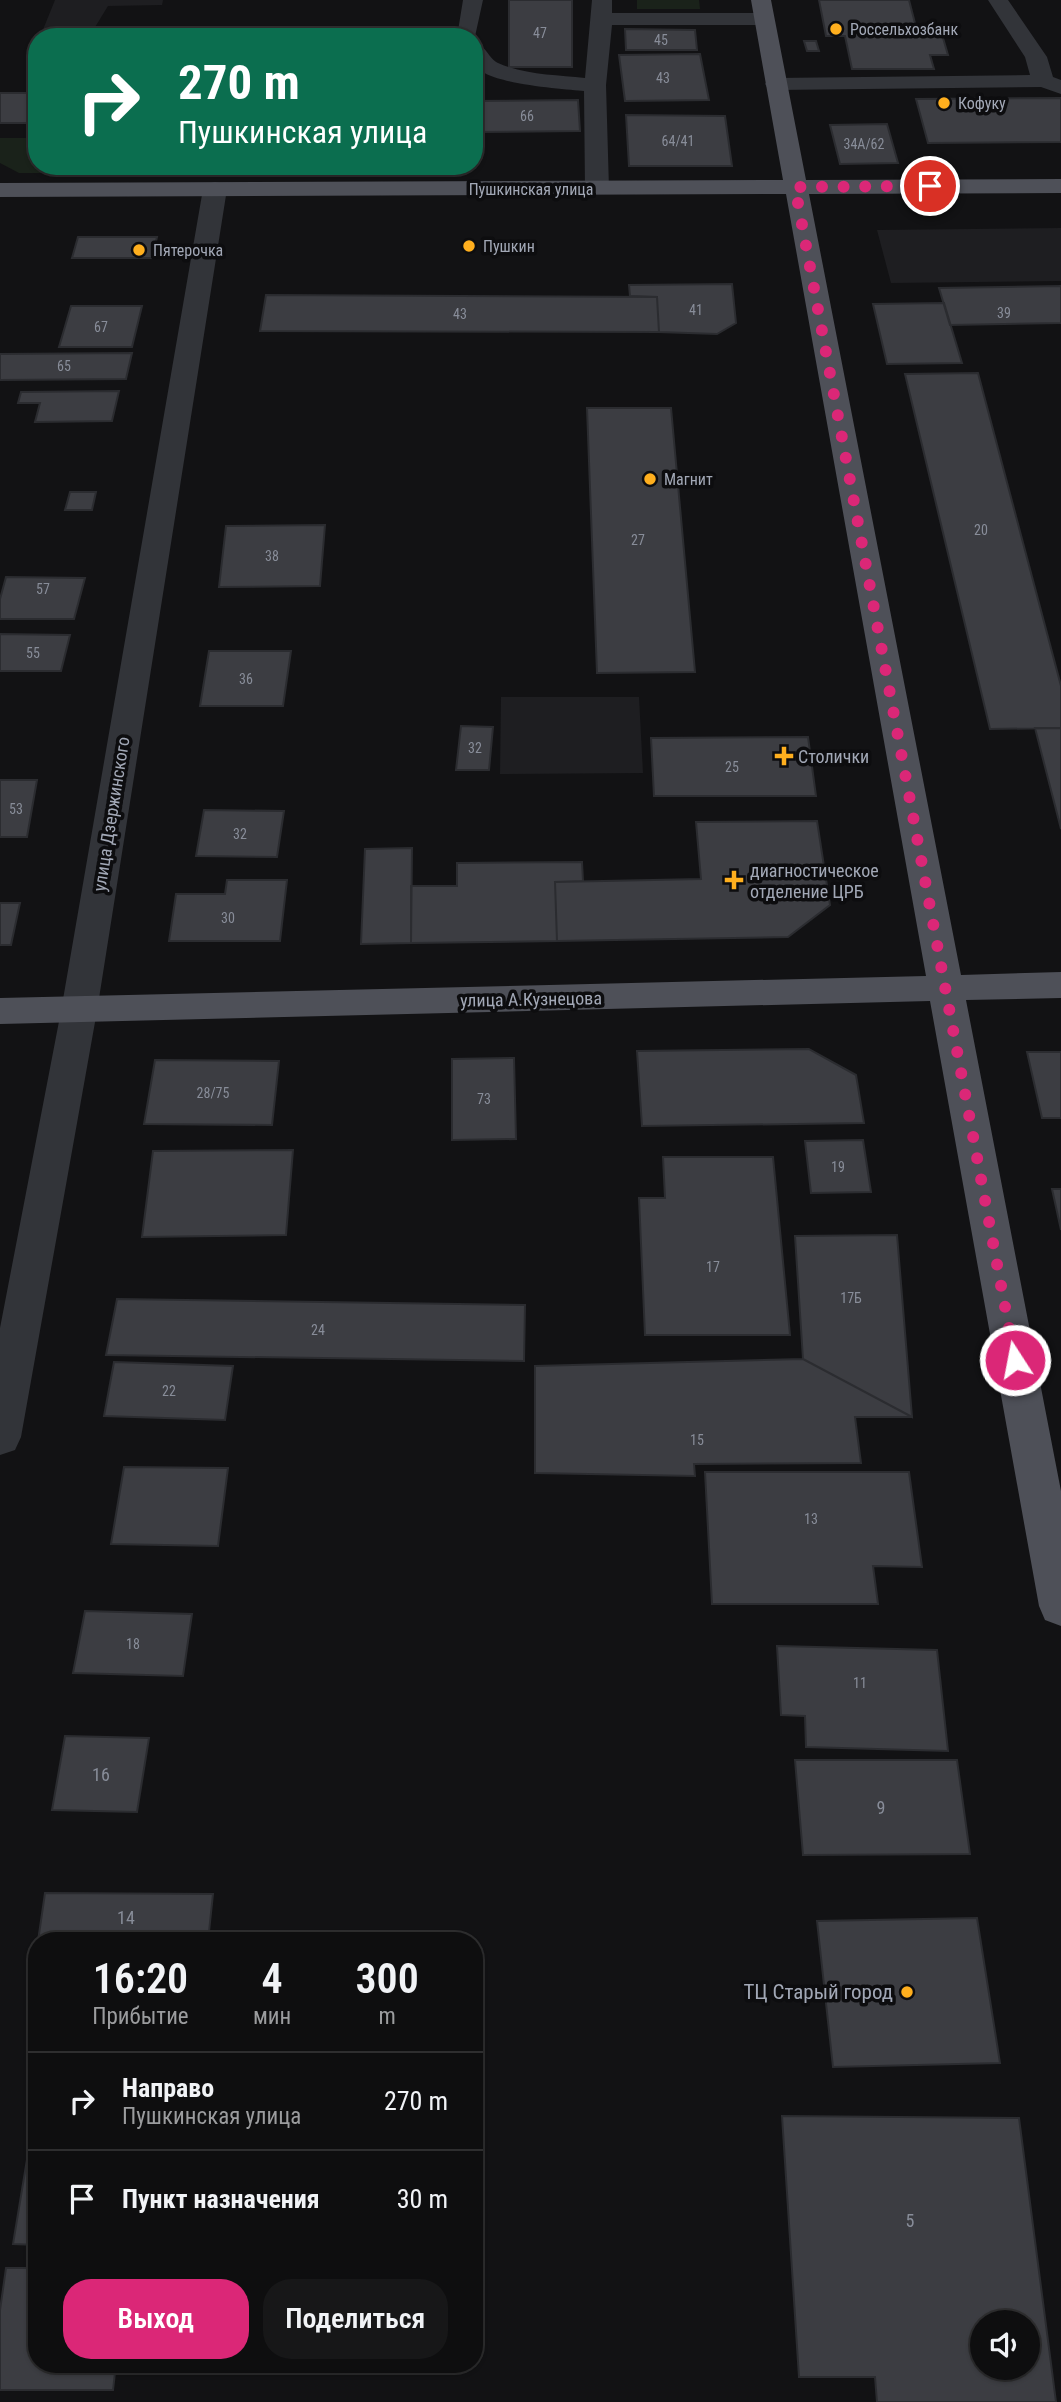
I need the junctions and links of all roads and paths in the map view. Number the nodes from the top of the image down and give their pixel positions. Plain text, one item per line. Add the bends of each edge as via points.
1 (472, 0) edge
2 (998, 0) edge
3 (602, 9) edge
4 (762, 10) edge
5 (468, 28) edge
6 (483, 60) edge
7 (776, 84) junction
8 (1052, 84) edge
9 (596, 85) junction
10 (1061, 186) edge
11 (597, 189) junction
12 (0, 190) edge
13 (797, 198) junction
14 (213, 200) junction
15 (1061, 208) edge
16 (0, 212) edge
17 (1061, 985) edge
18 (946, 987) junction
19 (79, 1010) junction
20 (0, 1011) edge
21 (0, 1437) edge
22 (1061, 1606) edge

1 - 5 street
2 - 8 street
3 - 4 street
3 - 9 street
4 - 7 main road
6 - 9 street via 525,79
7 - 8 street
7 - 13 main road
9 - 11 street
10 - 13 main road, Пушкинская улица
11 - 13 main road, Пушкинская улица
11 - 14 main road, Пушкинская улица
12 - 14 main road, Пушкинская улица
13 - 14 main road, Пушкинская улица
13 - 15 main road, Пушкинская улица
13 - 18 main road
14 - 16 main road, Пушкинская улица
14 - 19 street, улица Дзержинского
17 - 18 main road, улица А.Кузнецова
18 - 19 main road, улица А.Кузнецова
18 - 22 main road
19 - 20 main road, улица А.Кузнецова
19 - 21 street, улица Дзержинского

